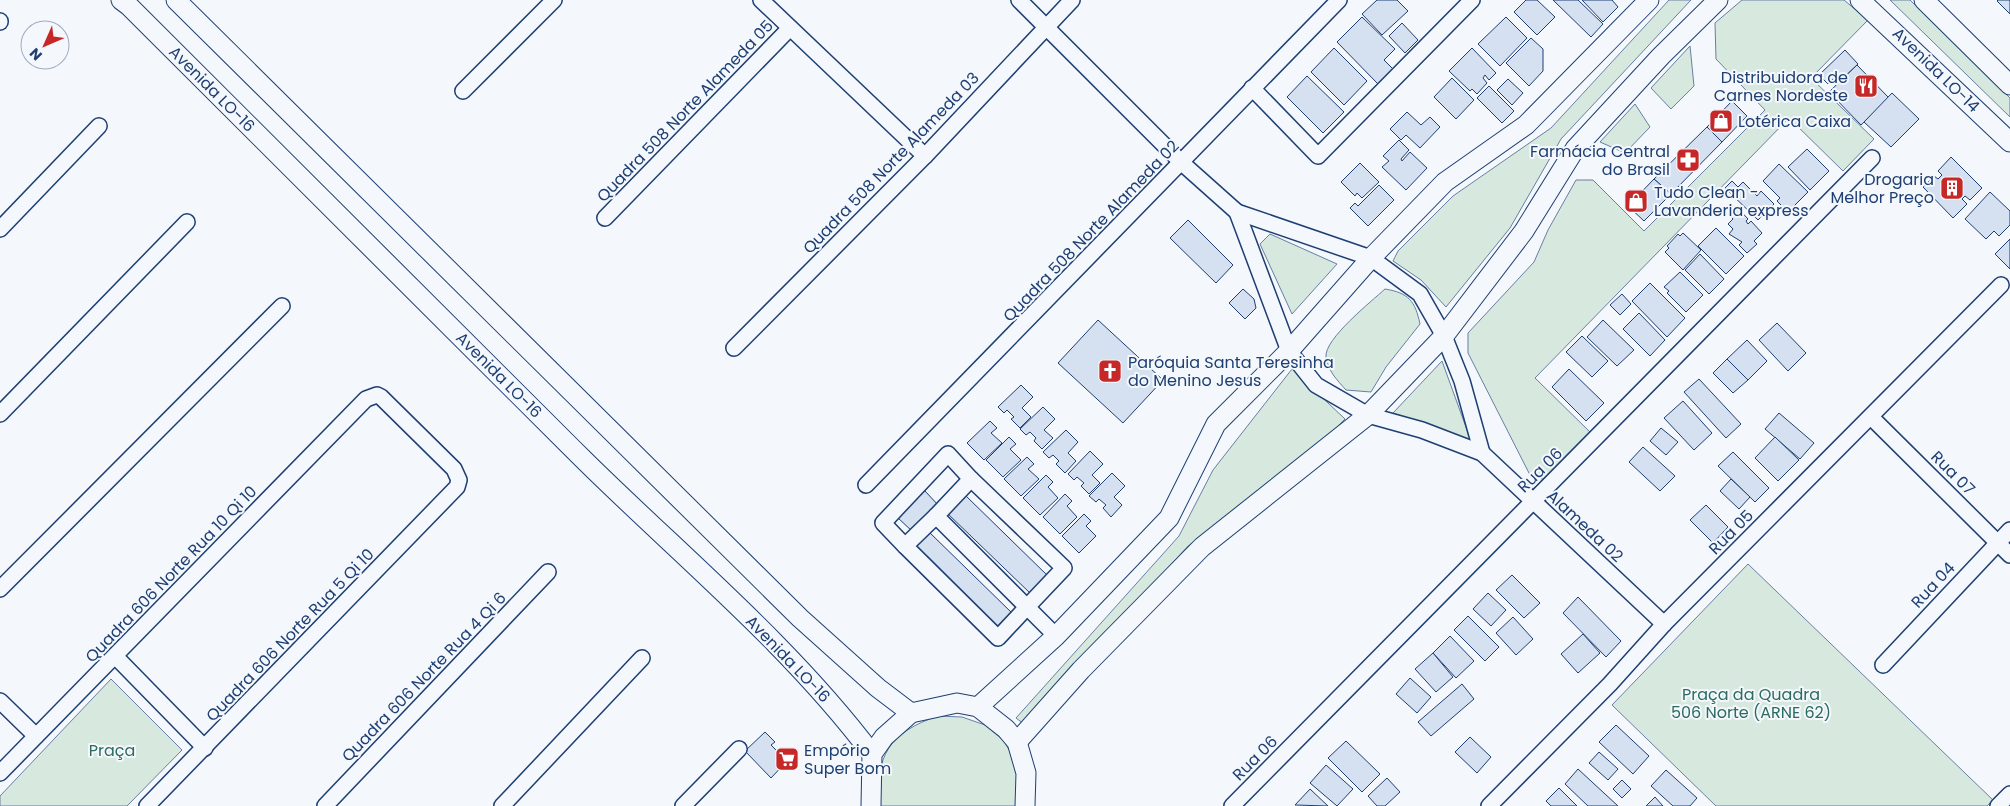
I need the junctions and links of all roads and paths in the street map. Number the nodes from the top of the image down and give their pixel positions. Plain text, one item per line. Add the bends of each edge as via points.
1 (121, 0) edge
2 (176, 0) edge
3 (554, 0) edge
4 (761, 0) edge
5 (1019, 0) edge
6 (1072, 0) edge
7 (1339, 0) edge
8 (1472, 0) edge
9 (1648, 0) edge
10 (1718, 0) edge
11 (1860, 0) edge
12 (1924, 0) edge
13 (1045, 27) junction
14 (790, 28) junction
15 (2010, 85) edge
16 (1252, 88) junction
17 (463, 91) dead end
18 (99, 126) dead end
19 (2010, 142) edge
20 (925, 156) junction
21 (1872, 158) dead end
22 (1182, 163) junction
23 (1237, 212) junction
24 (605, 218) dead end
25 (187, 222) dead end
26 (0, 229) edge
27 (1371, 258) junction
28 (2001, 286) dead end
29 (282, 306) dead end
30 (1444, 336) junction
31 (734, 348) dead end
32 (1290, 351) junction
33 (366, 399) joint
34 (0, 414) edge
35 (1368, 415) junction
36 (1871, 417) junction
37 (1482, 453) junction
38 (972, 478) junction
39 (866, 484) dead end
40 (1533, 501) junction
41 (936, 516) junction
42 (2010, 530) edge
43 (1997, 542) junction
44 (905, 546) junction
45 (2010, 555) edge
46 (548, 572) dead end
47 (0, 589) edge
48 (1027, 607) junction
49 (1664, 624) junction
50 (1056, 636) junction
51 (115, 656) junction
52 (642, 658) dead end
53 (1883, 665) dead end
54 (0, 701) edge
55 (978, 707) junction
56 (911, 713) junction
57 (36, 736) junction
58 (1017, 742) junction
59 (205, 748) junction
60 (739, 749) dead end
61 (872, 754) junction
62 (0, 773) edge
63 (2010, 794) edge
64 (147, 806) edge
65 (325, 806) edge
66 (502, 806) edge
67 (683, 806) edge
68 (871, 806) edge
69 (1025, 806) edge
70 (1232, 806) edge
71 (1489, 806) edge
72 (1998, 806) edge

1 - 61 street, Avenida LO-16 via 584,460 758,627 831,703
2 - 56 street via 800,618
3 - 17 street
4 - 14 street
5 - 13 street
6 - 13 street, Quadra 508 Norte Alameda 03
7 - 16 street, Quadra 508 Norte Alameda 02
8 - 16 street via 1318,156
9 - 27 street via 1526,125 1445,182
10 - 30 street via 1575,149 1524,230
11 - 19 street, Avenida LO-14
12 - 15 street
13 - 20 street, Quadra 508 Norte Alameda 03
13 - 22 street
14 - 20 street
14 - 24 street, Quadra 508 Norte Alameda 05
16 - 22 street, Quadra 508 Norte Alameda 02
18 - 26 street
20 - 31 street, Quadra 508 Norte Alameda 03
21 - 40 street, Rua 06
22 - 23 street
22 - 39 street, Quadra 508 Norte Alameda 02
23 - 27 street
23 - 32 street
25 - 34 street
27 - 30 street via 1420,294
27 - 32 street
28 - 36 street, Rua 05
29 - 47 street
30 - 35 street
30 - 37 street via 1462,381
32 - 35 street via 1316,385
32 - 50 street via 1216,424 1168,518
33 - 51 street, Quadra 606 Norte Rua 10 Qi 10
33 - 59 street, Quadra 606 Norte Rua 5 Qi 10 via 377,395 381,397 454,468 459,480 457,487
35 - 37 street via 1422,430
35 - 58 street via 1202,547 1081,670
36 - 43 street, Rua 07
36 - 49 street, Rua 05
37 - 40 street, Alameda 02
38 - 41 street
38 - 44 street via 948,454 883,523
38 - 48 street via 1064,568
40 - 49 street, Alameda 02
40 - 70 street, Rua 06
41 - 44 street
41 - 48 street
42 - 43 street, Rua 04
43 - 45 street, Rua 07
43 - 53 street, Rua 04
44 - 48 street via 998,638
46 - 65 street, Quadra 606 Norte Rua 4 Qi 6
48 - 50 street
49 - 71 street, Rua 05 via 1610,684
50 - 55 street
51 - 57 street, Quadra 606 Norte Rua 10 Qi 10
51 - 59 street
52 - 66 street
54 - 57 street
55 - 56 street via 957,703
55 - 58 street
56 - 61 street via 884,737
57 - 62 street, Quadra 606 Norte Rua 10 Qi 10
58 - 69 street via 1026,773
59 - 64 street, Quadra 606 Norte Rua 5 Qi 10
60 - 67 street
61 - 68 street
63 - 72 street

